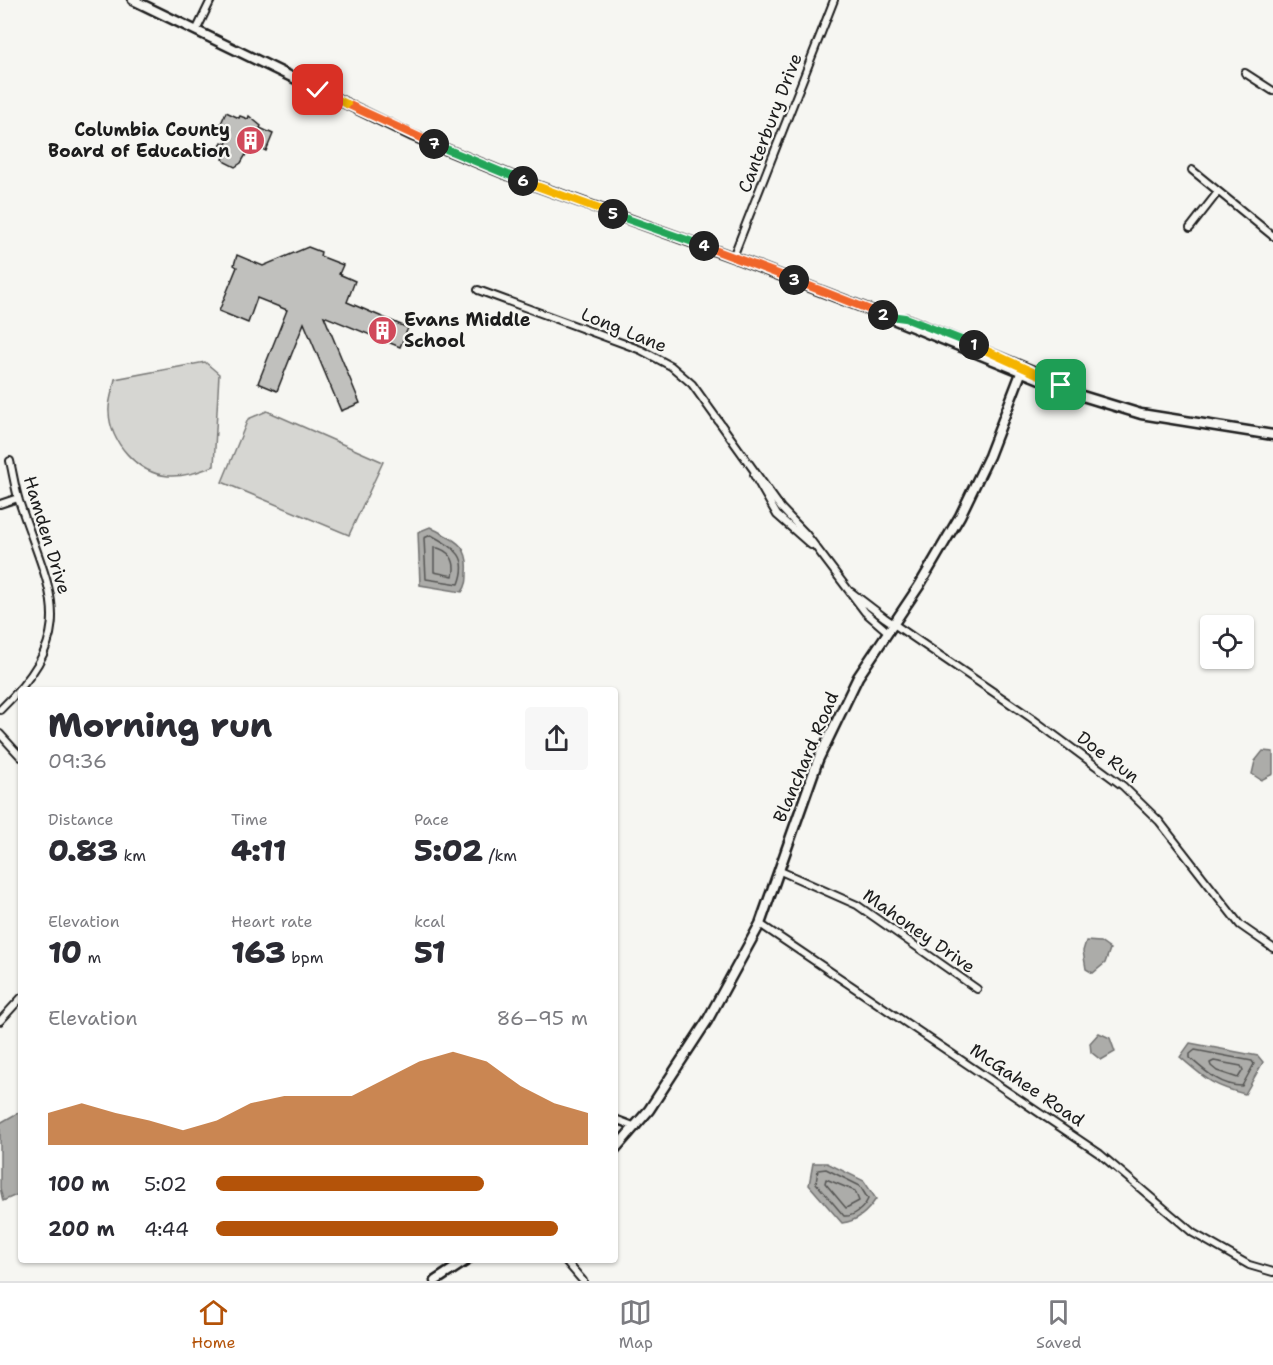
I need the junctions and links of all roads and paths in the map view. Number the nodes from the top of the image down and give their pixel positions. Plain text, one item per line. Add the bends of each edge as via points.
1 (133, 0) edge
2 (211, 0) edge
3 (834, 0) edge
4 (196, 31) junction
5 (1245, 73) dead end
6 (1273, 91) edge
7 (1192, 170) dead end
8 (1218, 192) junction
9 (1190, 228) dead end
10 (1273, 236) edge
11 (734, 257) junction
12 (478, 290) dead end
13 (883, 315) junction
14 (1022, 373) junction
15 (1079, 395) junction
16 (1273, 435) edge
17 (10, 460) dead end
18 (18, 498) junction
19 (0, 504) edge
20 (891, 628) junction
21 (22, 687) edge
22 (18, 691) edge
23 (0, 710) edge
24 (0, 734) edge
25 (18, 755) edge
26 (778, 870) junction
27 (760, 924) junction
28 (1273, 948) edge
29 (977, 989) dead end
30 (18, 1001) edge
31 (0, 1021) edge
32 (618, 1120) edge
33 (636, 1127) junction
34 (618, 1146) edge
35 (462, 1263) edge
36 (568, 1263) edge
37 (1273, 1272) edge
38 (435, 1281) edge
39 (583, 1281) edge

1 - 4 street
2 - 4 street
3 - 11 street, Canterbury Drive
4 - 11 street via 411,135 523,181
5 - 6 street
7 - 8 street
8 - 9 street
8 - 10 street
11 - 13 street
12 - 20 street, Long Lane via 659,358 692,384 750,467 777,515 823,555 852,592
13 - 14 street
13 - 15 street via 905,318 954,337
14 - 15 street
14 - 20 street, Blanchard Road via 960,516
15 - 16 street via 1142,414
17 - 18 street, Hamden Drive
18 - 19 street
18 - 21 street, Hamden Drive via 51,590 52,625 39,663
20 - 26 street, Blanchard Road via 858,677 818,760
20 - 28 street, Doe Run via 1030,717 1123,786 1158,821 1240,925
22 - 23 street, Hamden Drive
24 - 25 street
26 - 27 street, Blanchard Road
26 - 29 street, Mahoney Drive via 857,904
27 - 33 street, Blanchard Road via 707,1020
27 - 37 street, McGahee Road via 1100,1154 1193,1233 1249,1265
30 - 31 street
32 - 33 street
33 - 34 street, Blanchard Road
35 - 38 street
36 - 39 street

